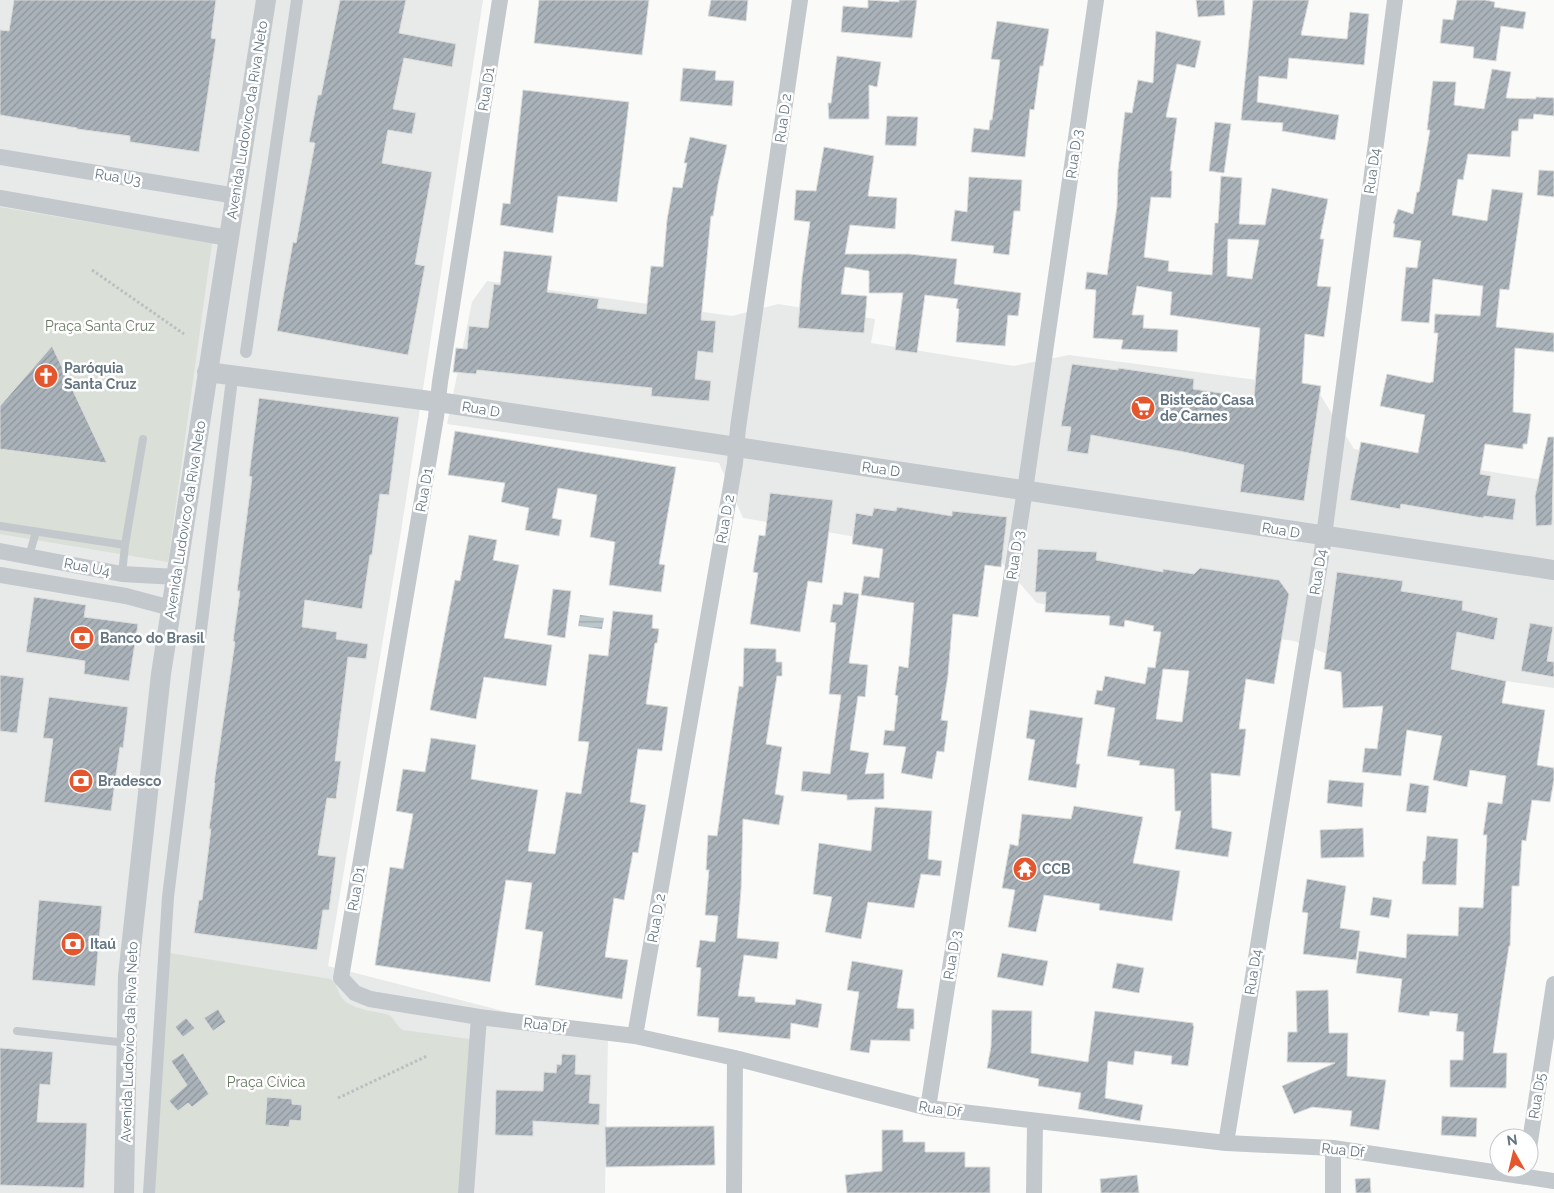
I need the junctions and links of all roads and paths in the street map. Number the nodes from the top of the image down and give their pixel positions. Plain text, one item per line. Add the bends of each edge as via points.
1 (266, 0) edge
2 (297, 0) edge
3 (500, 0) edge
4 (800, 0) edge
5 (1096, 0) edge
6 (1395, 0) edge
7 (0, 157) edge
8 (236, 196) junction
9 (0, 198) edge
10 (228, 238) junction
11 (92, 270) dead end
12 (184, 334) dead end
13 (246, 352) dead end
14 (207, 372) junction
15 (231, 387) dead end
16 (438, 402) junction
17 (143, 439) dead end
18 (737, 448) junction
19 (1025, 490) junction
20 (0, 526) edge
21 (36, 532) junction
22 (1323, 537) junction
23 (125, 545) junction
24 (0, 551) edge
25 (29, 556) junction
26 (1554, 570) edge
27 (122, 574) junction
28 (0, 575) edge
29 (176, 577) junction
30 (22, 578) junction
31 (171, 608) junction
32 (341, 978) joint
33 (1554, 984) edge
34 (479, 1017) junction
35 (17, 1031) dead end
36 (635, 1036) junction
37 (127, 1042) junction
38 (427, 1056) dead end
39 (735, 1058) junction
40 (338, 1098) dead end
41 (928, 1108) junction
42 (1035, 1122) junction
43 (1532, 1128) edge
44 (1226, 1143) junction
45 (1333, 1148) junction
46 (1489, 1168) edge
47 (1539, 1176) edge
48 (1554, 1181) edge
49 (124, 1193) edge
50 (149, 1193) edge
51 (466, 1193) edge
52 (734, 1193) edge
53 (1034, 1193) edge
54 (1333, 1193) edge

1 - 8 street, Avenida Ludovico da Riva Neto
2 - 13 street
3 - 16 street, Rua D1
4 - 18 street, Rua D 2
5 - 19 street, Rua D 3
6 - 22 street, Rua D4
7 - 8 street, Rua U3
8 - 10 street, Avenida Ludovico da Riva Neto
9 - 10 street
10 - 14 street, Avenida Ludovico da Riva Neto
11 - 12 path
14 - 16 street, Rua D
14 - 29 street, Avenida Ludovico da Riva Neto
15 - 50 street via 168,897
16 - 18 street, Rua D
16 - 32 street, Rua D1
17 - 23 lane
18 - 19 street, Rua D
18 - 36 street, Rua D 2
19 - 22 street, Rua D
19 - 41 street, Rua D 3
20 - 21 lane
21 - 23 lane
21 - 25 lane
22 - 26 street, Rua D
22 - 44 street, Rua D4
23 - 27 lane
24 - 25 street, Rua U4
25 - 27 street, Rua U4
25 - 30 street
27 - 29 street, Rua U4
28 - 30 street, Rua U4
29 - 31 street, Avenida Ludovico da Riva Neto
30 - 31 street, Rua U4 via 126,596
31 - 37 street, Avenida Ludovico da Riva Neto via 128,976
32 - 34 street, Rua Df via 355,993 370,999
33 - 43 street, Rua D5
34 - 36 street, Rua Df
34 - 51 street
35 - 37 lane
36 - 39 street, Rua Df
37 - 49 street, Avenida Ludovico da Riva Neto
38 - 40 path
39 - 41 street, Rua Df
39 - 52 street
41 - 42 street, Rua Df
42 - 44 street, Rua Df
42 - 53 street
44 - 45 street, Rua Df
45 - 46 street, Rua Df
45 - 54 street
47 - 48 street, Rua Df

